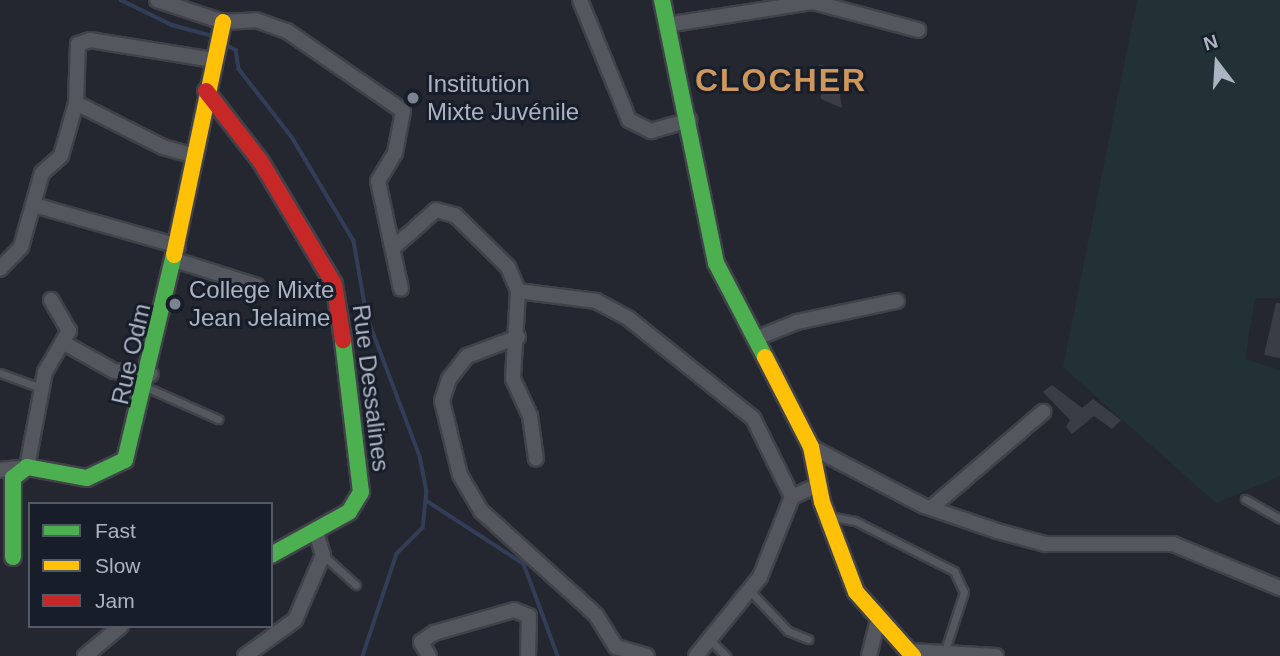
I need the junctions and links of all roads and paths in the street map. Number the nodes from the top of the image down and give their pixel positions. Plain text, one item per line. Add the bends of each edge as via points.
1 (157, 0) edge
2 (580, 0) edge
3 (662, 0) edge
4 (813, 1) edge
5 (223, 22) junction
6 (666, 25) junction
7 (918, 30) dead end
8 (214, 60) junction
9 (206, 91) junction
10 (76, 103) junction
11 (689, 120) junction
12 (195, 156) junction
13 (34, 205) junction
14 (393, 247) junction
15 (176, 253) junction
16 (0, 269) edge
17 (257, 286) dead end
18 (401, 289) dead end
19 (519, 290) junction
20 (51, 300) dead end
21 (897, 301) dead end
22 (518, 337) junction
23 (757, 338) junction
24 (64, 343) junction
25 (0, 373) edge
26 (149, 381) junction
27 (41, 388) junction
28 (1043, 412) dead end
29 (218, 419) dead end
30 (811, 447) junction
31 (536, 459) dead end
32 (27, 467) junction
33 (0, 470) edge
34 (818, 485) junction
35 (792, 497) junction
36 (1245, 499) dead end
37 (931, 508) junction
38 (828, 516) junction
39 (1280, 519) edge
40 (317, 534) junction
41 (273, 554) edge
42 (323, 555) junction
43 (13, 557) dead end
44 (356, 585) dead end
45 (1280, 587) edge
46 (750, 591) junction
47 (878, 619) junction
48 (119, 628) edge
49 (808, 639) dead end
50 (710, 640) junction
51 (945, 650) junction
52 (912, 653) edge
53 (85, 656) edge
54 (245, 656) edge
55 (429, 656) edge
56 (528, 656) edge
57 (647, 656) edge
58 (696, 656) edge
59 (726, 656) edge
60 (869, 656) edge
61 (996, 656) edge

1 - 5 street
2 - 11 street via 629,120 651,131
3 - 6 street
4 - 6 street
4 - 7 street
5 - 8 street, Rue Odm
5 - 14 street via 256,20 287,31 403,111 395,153 378,181
6 - 11 street
8 - 9 street, Rue Odm
8 - 10 street via 78,44
9 - 12 street, Rue Odm
9 - 40 street, Rue Dessalines via 261,162 334,284 362,466 360,492 349,512
10 - 12 street via 163,147
10 - 13 street via 61,156 42,173
11 - 23 street via 716,263
12 - 15 street, Rue Odm
13 - 15 street via 103,219
13 - 16 street via 22,247
14 - 18 street
14 - 19 street via 436,210 455,215 508,267
15 - 17 street
15 - 26 street, Rue Odm
19 - 22 street
19 - 35 street via 596,301 628,318 753,418
20 - 24 street via 69,331
21 - 23 street via 797,322
22 - 31 street via 513,379 530,416
22 - 57 street via 475,351 449,379 442,401 460,475 481,511 596,615 616,647
23 - 30 street
24 - 26 street via 114,371
24 - 27 street
25 - 27 lane
26 - 29 lane
26 - 32 street, Rue Odm via 125,460 88,478
27 - 32 street
28 - 37 street
30 - 34 street
30 - 37 street
32 - 33 street
32 - 43 street via 13,478
34 - 35 street
34 - 38 street
35 - 46 street
36 - 39 lane
37 - 45 street via 1045,544 1173,544
38 - 47 street via 856,592
38 - 51 lane via 855,521 954,571 964,592
40 - 41 street, Rue Dessalines
40 - 42 street
42 - 44 lane
42 - 54 street via 295,620
46 - 49 lane via 788,631
46 - 50 street
47 - 52 street
47 - 60 street
48 - 53 street
50 - 58 street
50 - 59 lane
51 - 52 street
51 - 61 street
55 - 56 street via 421,642 434,633 513,610 529,616

